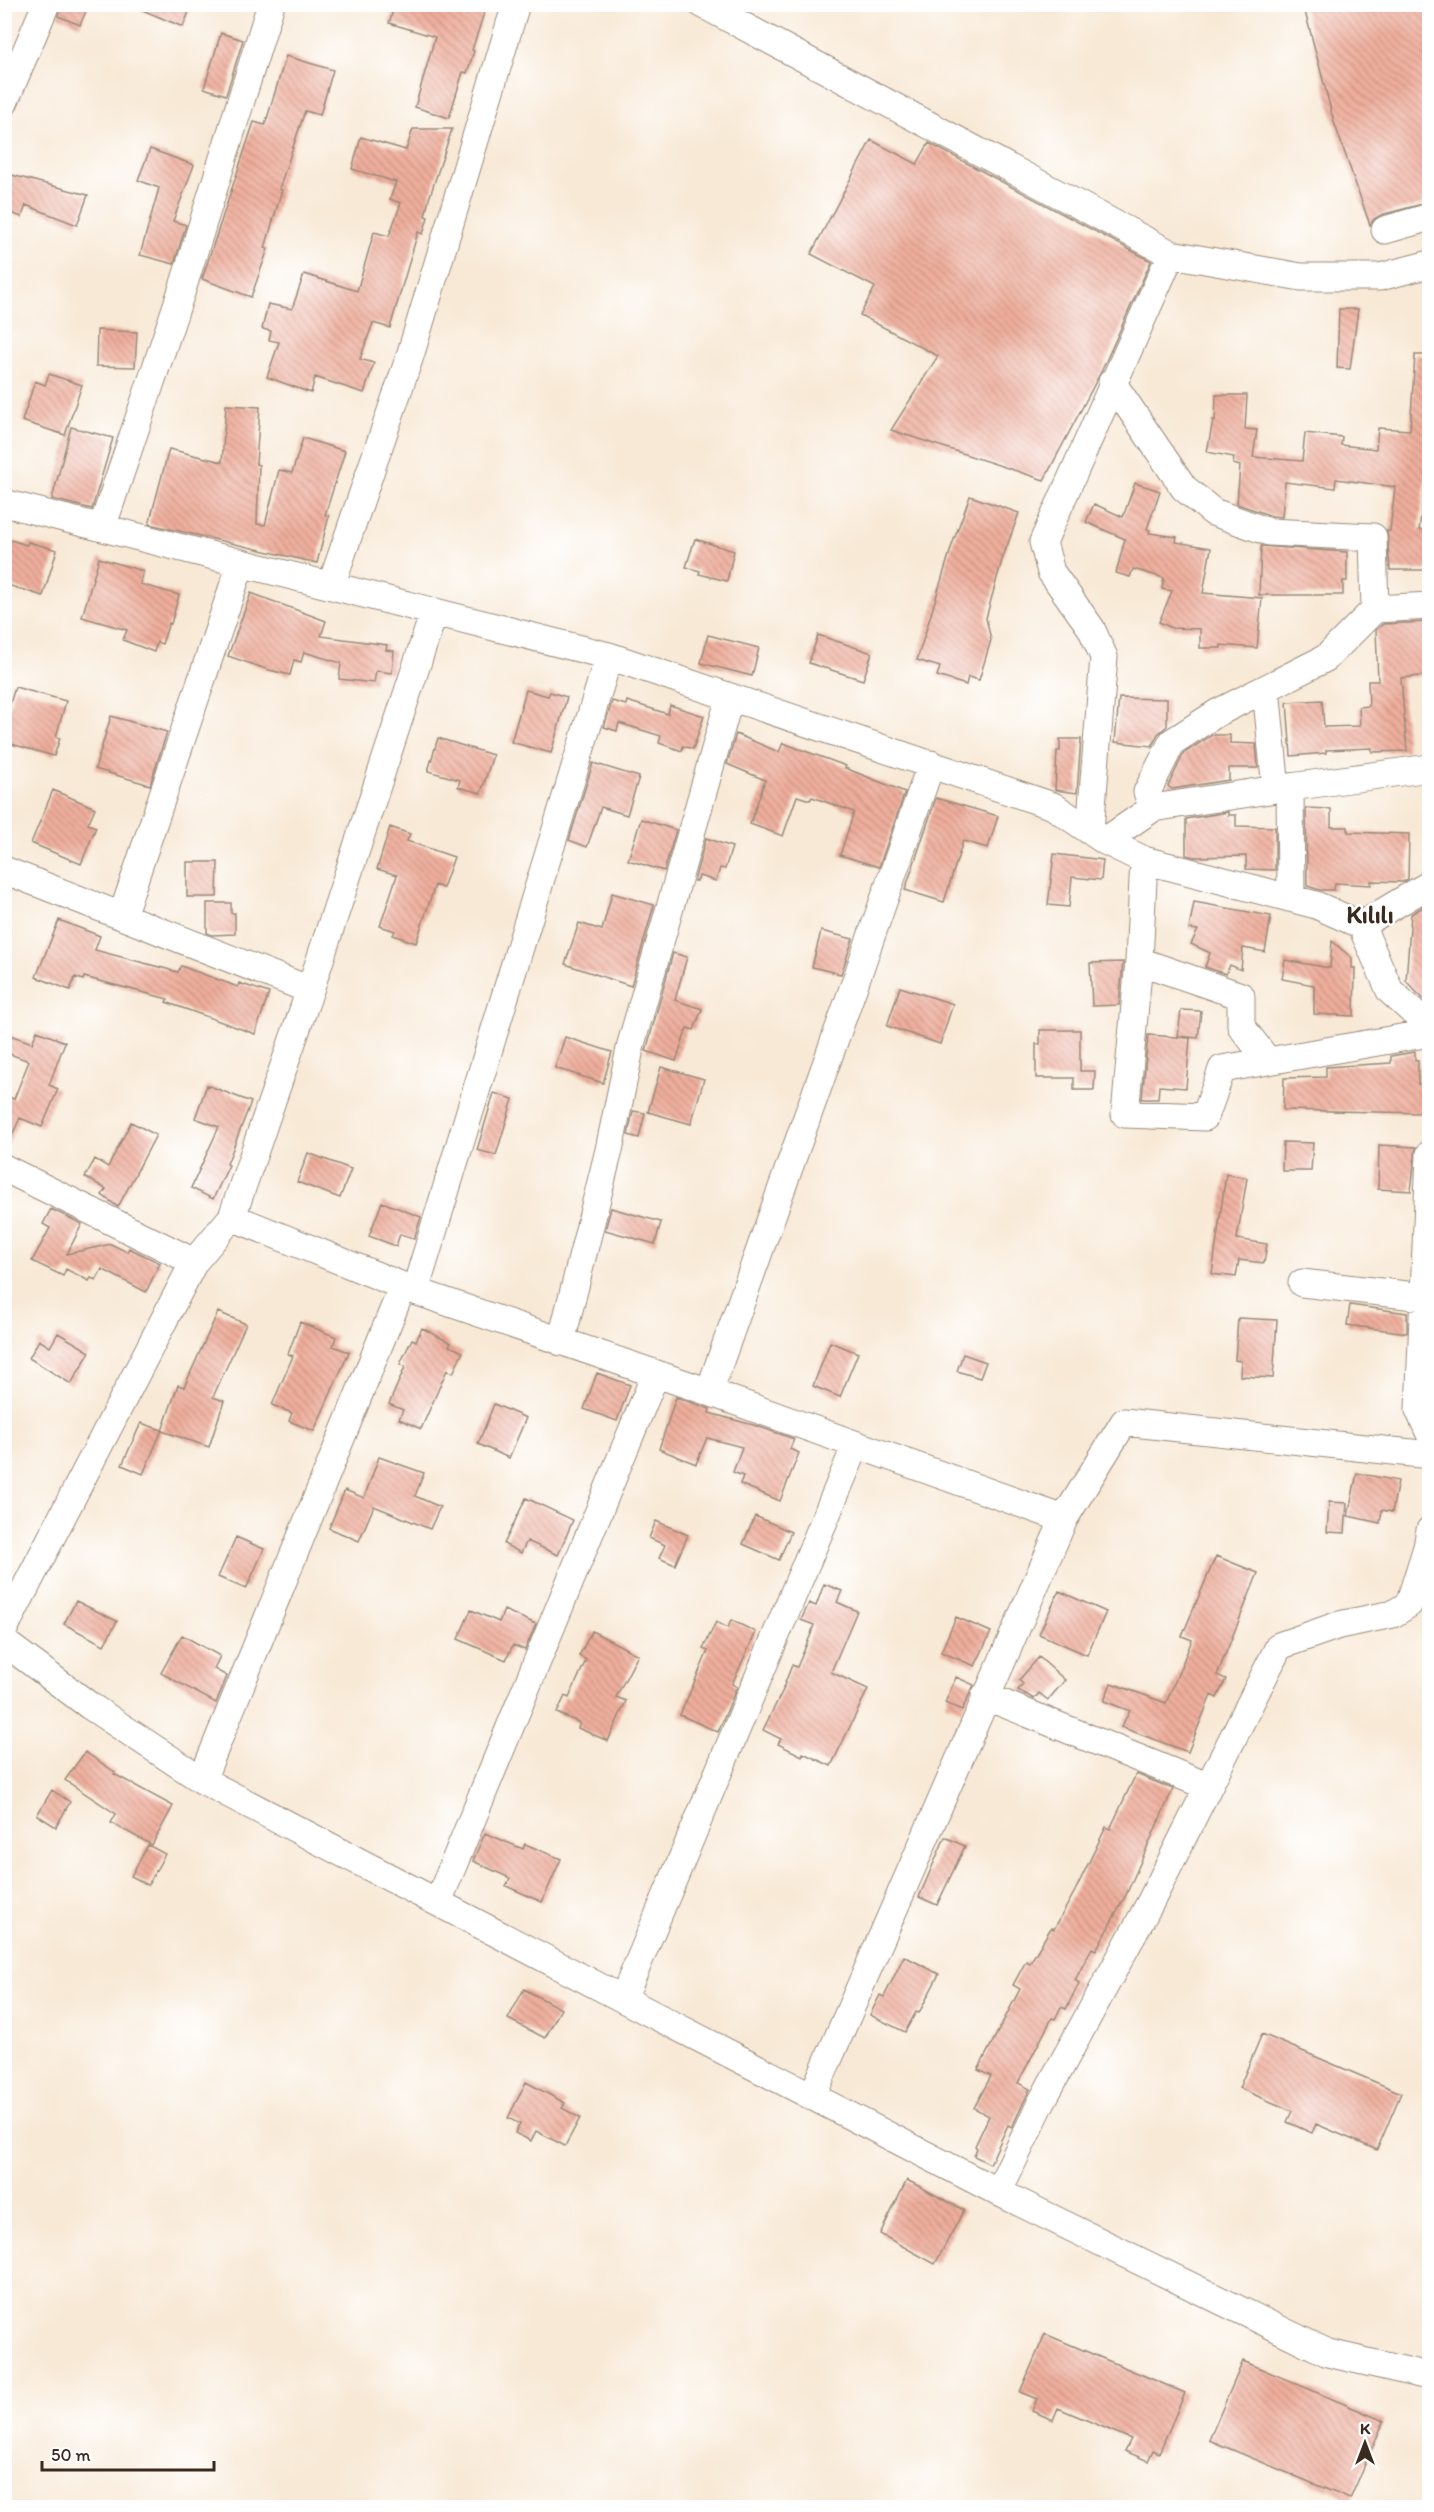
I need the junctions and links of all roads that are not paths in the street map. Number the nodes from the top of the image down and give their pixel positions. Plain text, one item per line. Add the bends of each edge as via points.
1 (46, 4) edge
2 (271, 4) edge
3 (516, 4) edge
4 (702, 4) edge
5 (4, 103) edge
6 (1430, 217) edge
7 (1385, 230) dead end
8 (1171, 254) junction
9 (1430, 264) edge
10 (1112, 382) junction
11 (4, 503) edge
12 (102, 528) junction
13 (241, 563) junction
14 (331, 586) junction
15 (1430, 606) edge
16 (1375, 609) junction
17 (435, 612) junction
18 (609, 656) junction
19 (1266, 689) junction
20 (730, 697) junction
21 (931, 764) junction
22 (1430, 768) edge
23 (1283, 788) junction
24 (1153, 808) junction
25 (1098, 836) junction
26 (1144, 860) junction
27 (4, 870) edge
28 (1430, 884) edge
29 (1291, 898) junction
30 (122, 916) junction
31 (1360, 925) junction
32 (1139, 961) junction
33 (310, 990) junction
34 (1430, 1027) edge
35 (1430, 1033) edge
36 (1268, 1061) junction
37 (1430, 1154) edge
38 (4, 1168) edge
39 (232, 1217) junction
40 (194, 1262) junction
41 (1302, 1283) dead end
42 (409, 1288) junction
43 (1424, 1297) junction
44 (561, 1342) junction
45 (655, 1375) junction
46 (709, 1392) junction
47 (1430, 1434) edge
48 (856, 1445) junction
49 (1430, 1455) edge
50 (1064, 1519) junction
51 (1430, 1530) edge
52 (4, 1629) edge
53 (4, 1642) edge
54 (985, 1696) junction
55 (202, 1780) junction
56 (1207, 1786) junction
57 (438, 1902) junction
58 (623, 2000) junction
59 (812, 2097) junction
60 (999, 2192) junction
61 (1430, 2371) edge

1 - 5 street
2 - 12 street via 182,290
3 - 14 street via 410,356
4 - 8 street
6 - 7 street
8 - 9 street via 1302,277 1380,277
8 - 10 street
10 - 16 street via 1184,488 1213,513 1269,532 1373,537
10 - 25 street via 1043,542 1052,572 1091,628 1104,657
11 - 12 street
12 - 13 street
13 - 14 street
13 - 30 street
14 - 17 street
15 - 16 street
16 - 19 street via 1326,658
17 - 18 street
17 - 33 street
18 - 20 street
18 - 42 street
19 - 23 street
19 - 24 street via 1217,713 1172,742 1147,792
20 - 21 street
20 - 44 street via 631,1044
21 - 25 street via 1053,806
21 - 46 street
22 - 23 street
23 - 24 street
23 - 29 street
24 - 25 street
25 - 26 street
26 - 29 street
26 - 32 street
27 - 30 street
28 - 31 street
29 - 31 street via 1316,904
30 - 33 street
31 - 34 street via 1390,991
32 - 36 street via 1241,996 1241,1026
32 - 36 street via 1125,1114 1205,1117 1222,1069
33 - 39 street
35 - 36 street
37 - 43 street
38 - 40 street
39 - 40 street
39 - 42 street
40 - 52 street
41 - 43 street
42 - 44 street
42 - 55 street
43 - 47 street via 1419,1410
44 - 45 street
45 - 46 street
45 - 57 street
46 - 48 street
48 - 50 street
48 - 58 street
49 - 50 street via 1124,1422
50 - 54 street
51 - 56 street via 1409,1604 1393,1614 1339,1625 1279,1646
53 - 55 street via 90,1706
54 - 56 street
54 - 59 street
55 - 57 street
56 - 60 street via 1150,1903 1042,2101
57 - 58 street
58 - 59 street
59 - 60 street
60 - 61 street via 1328,2353 1424,2375

